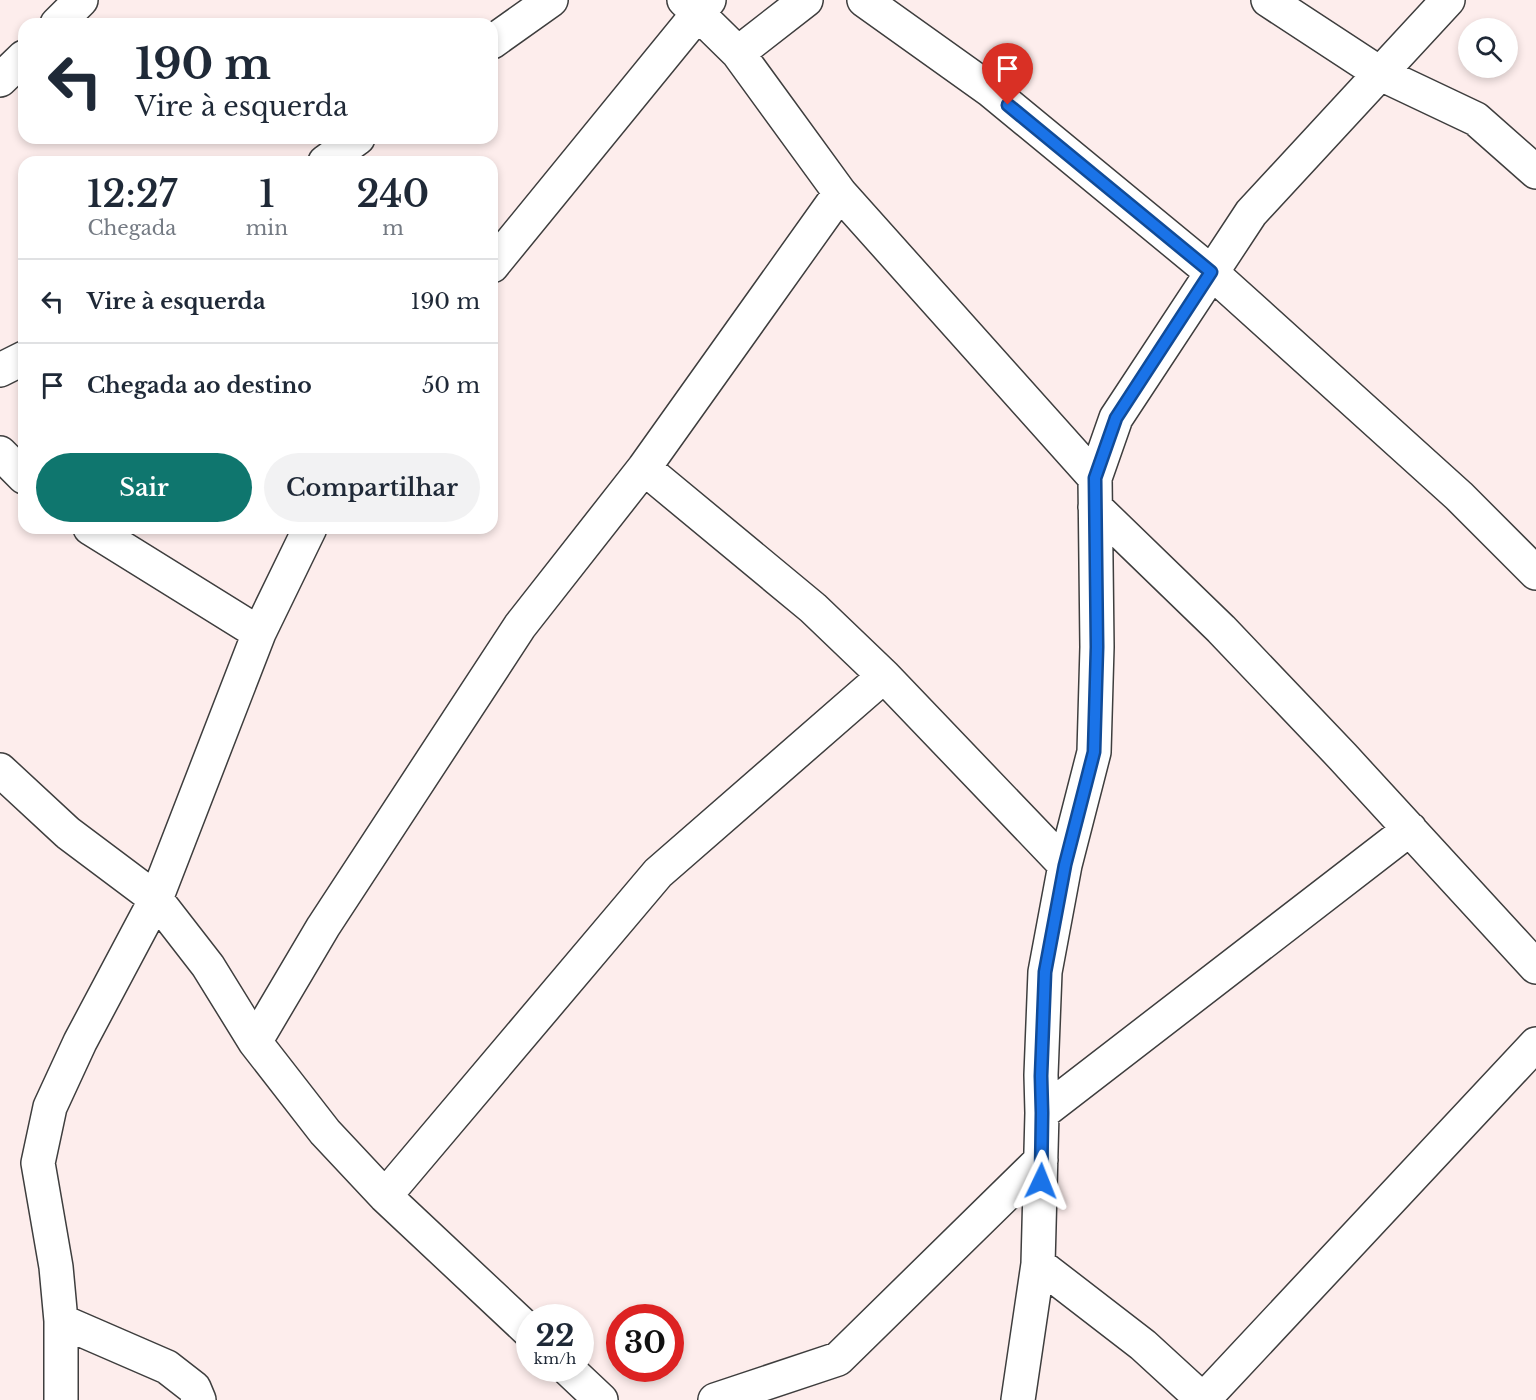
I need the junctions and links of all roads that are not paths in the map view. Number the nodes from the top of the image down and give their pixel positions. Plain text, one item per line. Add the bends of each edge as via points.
1 (81, 0) edge
2 (551, 0) edge
3 (806, 0) edge
4 (864, 0) edge
5 (1268, 0) edge
6 (1448, 0) edge
7 (697, 5) edge
8 (63, 18) edge
9 (498, 38) edge
10 (738, 53) junction
11 (18, 63) edge
12 (1381, 74) junction
13 (0, 81) edge
14 (350, 144) edge
15 (333, 156) edge
16 (1536, 172) edge
17 (840, 193) junction
18 (498, 258) edge
19 (1211, 272) junction
20 (18, 361) edge
21 (0, 370) edge
22 (0, 453) edge
23 (644, 468) junction
24 (18, 471) edge
25 (1095, 492) junction
26 (100, 534) edge
27 (307, 534) edge
28 (1536, 573) edge
29 (259, 633) junction
30 (884, 676) junction
31 (0, 770) edge
32 (1410, 828) junction
33 (1065, 865) junction
34 (156, 899) junction
35 (1536, 967) edge
36 (255, 1042) junction
37 (1536, 1044) edge
38 (1042, 1113) junction
39 (1041, 1160) junction
40 (385, 1196) junction
41 (1038, 1264) junction
42 (516, 1319) edge
43 (61, 1321) junction
44 (582, 1382) edge
45 (61, 1400) edge
46 (200, 1400) edge
47 (601, 1400) edge
48 (715, 1400) edge
49 (1018, 1400) edge
50 (1203, 1400) edge

1 - 8 street
2 - 9 street
3 - 10 street
4 - 19 street via 990,90
5 - 12 street
6 - 12 street
7 - 10 street
7 - 18 street
10 - 17 street
11 - 13 street
12 - 16 street via 1476,119
12 - 19 street via 1251,213
14 - 15 street
17 - 23 street
17 - 25 street
19 - 25 street via 1116,418
19 - 28 street via 1459,496
20 - 21 street
22 - 24 street
23 - 30 street via 813,608
23 - 36 street via 520,626 323,927
25 - 32 street
25 - 33 street via 1094,752
26 - 29 street
27 - 29 street
29 - 34 street
30 - 33 street
30 - 40 street via 658,873
31 - 34 street via 68,833
32 - 35 street
32 - 38 street
33 - 38 street via 1045,972
34 - 36 street via 208,966
34 - 43 street via 50,1107 38,1163
36 - 40 street via 325,1132
37 - 50 street
38 - 39 street
39 - 41 street
39 - 48 street via 838,1359
40 - 42 street
41 - 49 street
41 - 50 street via 1143,1345
43 - 45 street
43 - 46 street via 167,1367 195,1388
44 - 47 street

